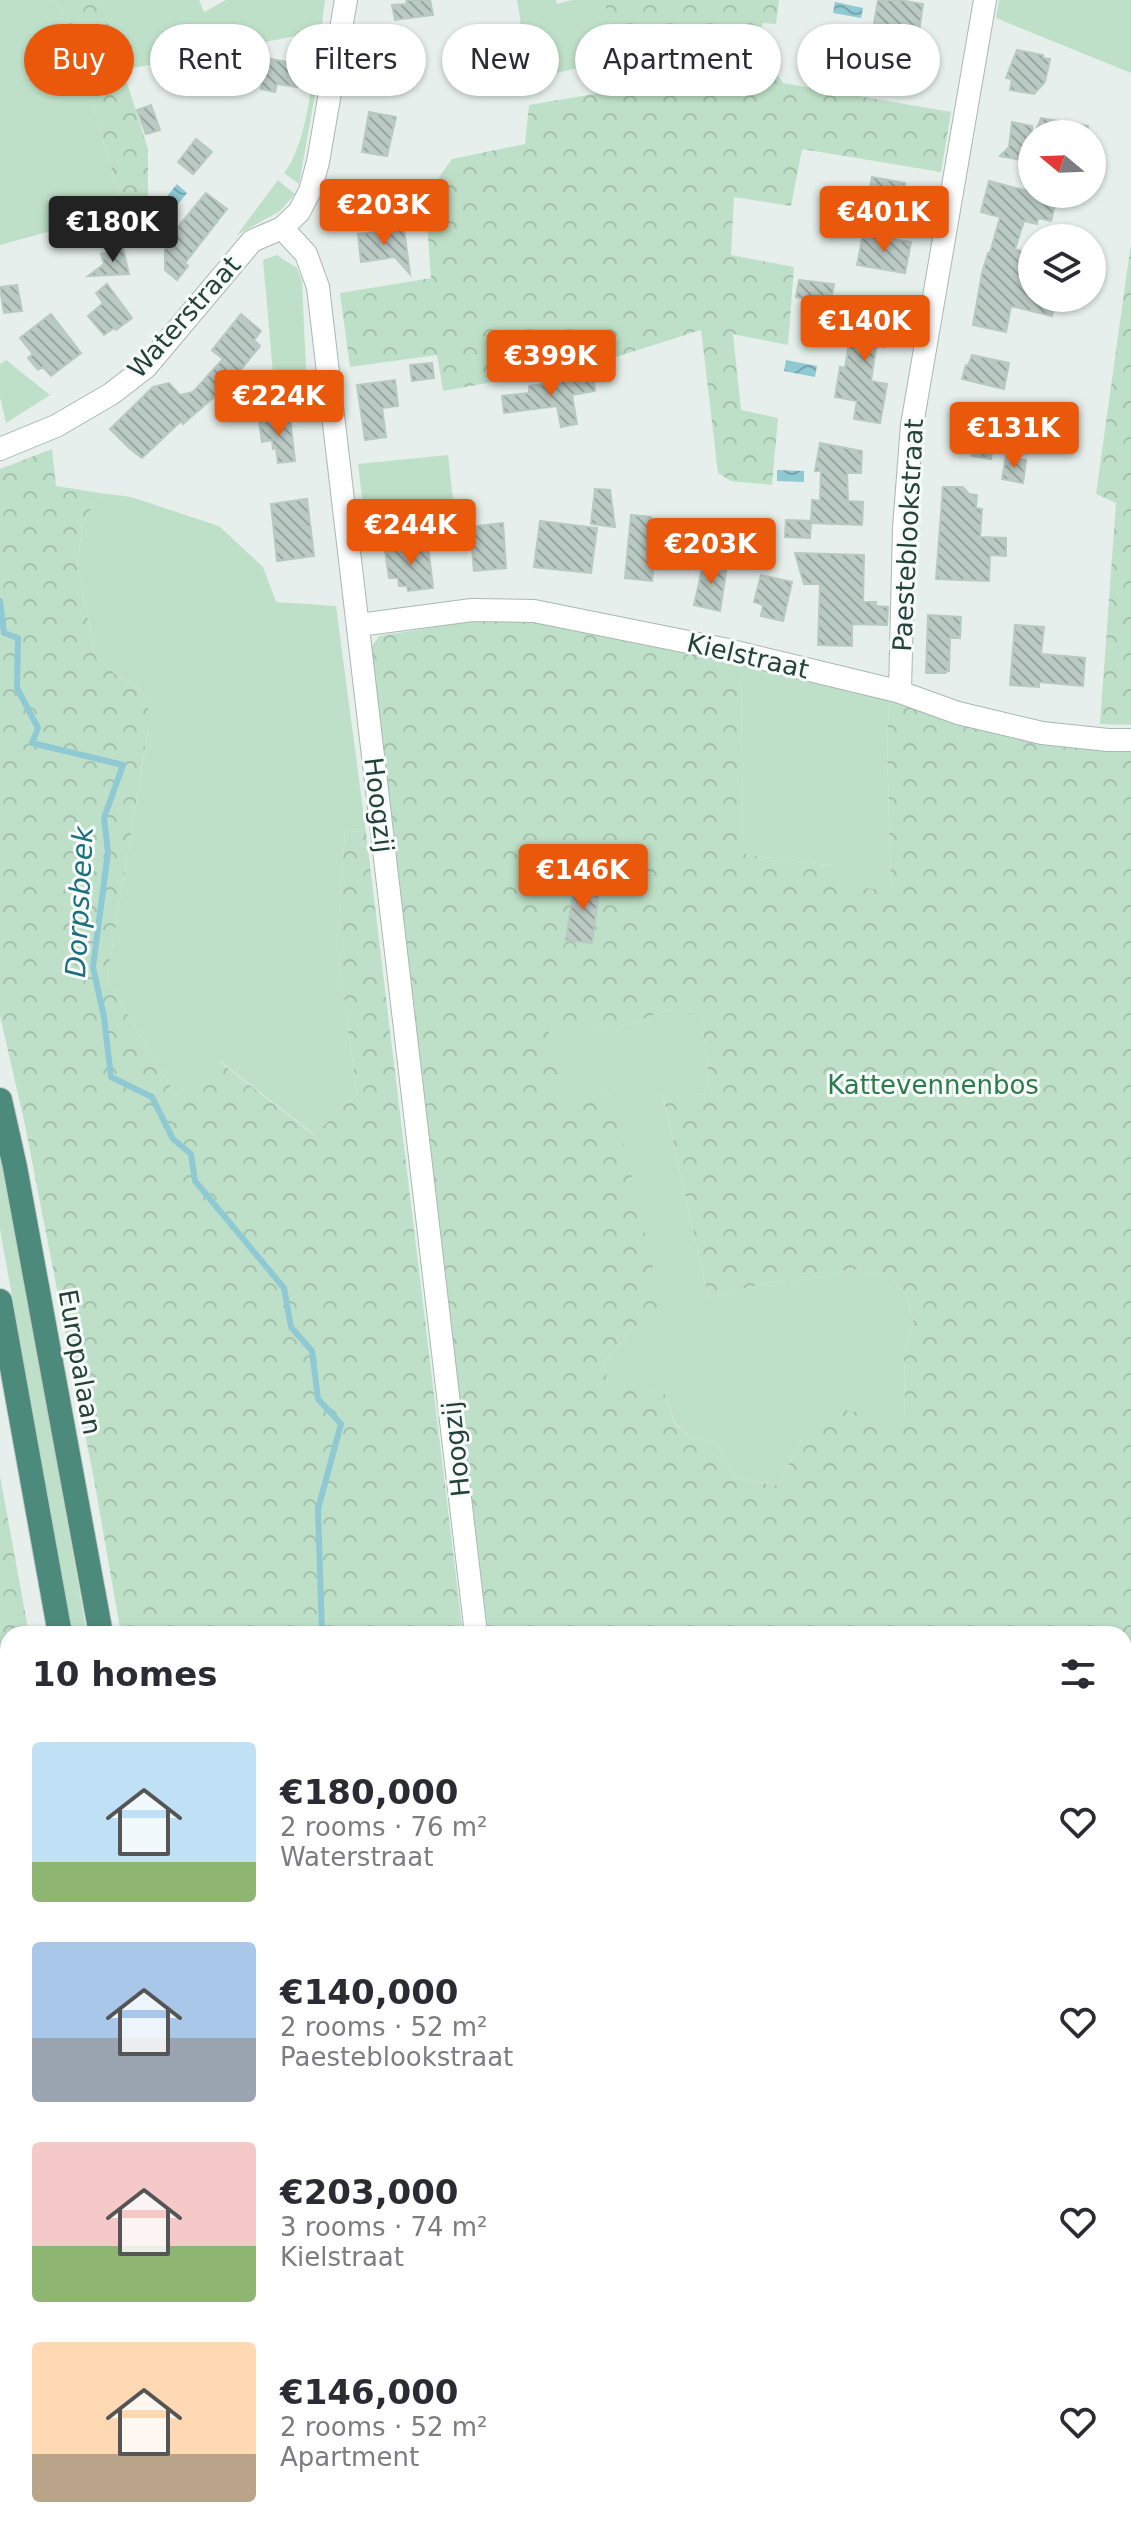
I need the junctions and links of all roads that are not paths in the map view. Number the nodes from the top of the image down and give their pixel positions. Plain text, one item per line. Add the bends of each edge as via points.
1 (346, 0) edge
2 (985, 0) edge
3 (282, 228) junction
4 (0, 449) edge
5 (359, 625) junction
6 (900, 691) junction
7 (1131, 740) edge
8 (0, 1100) edge
9 (0, 1301) edge
10 (59, 1626) edge
11 (100, 1626) edge
12 (475, 1626) edge

1 - 3 street via 310,191
2 - 6 street, Paesteblookstraat via 912,425
3 - 4 street, Waterstraat via 252,241 146,367 69,418
3 - 5 street, Hoogzij via 306,254 318,287
5 - 6 street, Kielstraat via 472,610 534,611
5 - 12 street, Hoogzij
6 - 7 street, Kielstraat via 958,713 1042,733
8 - 11 highway, Europalaan
9 - 10 highway

